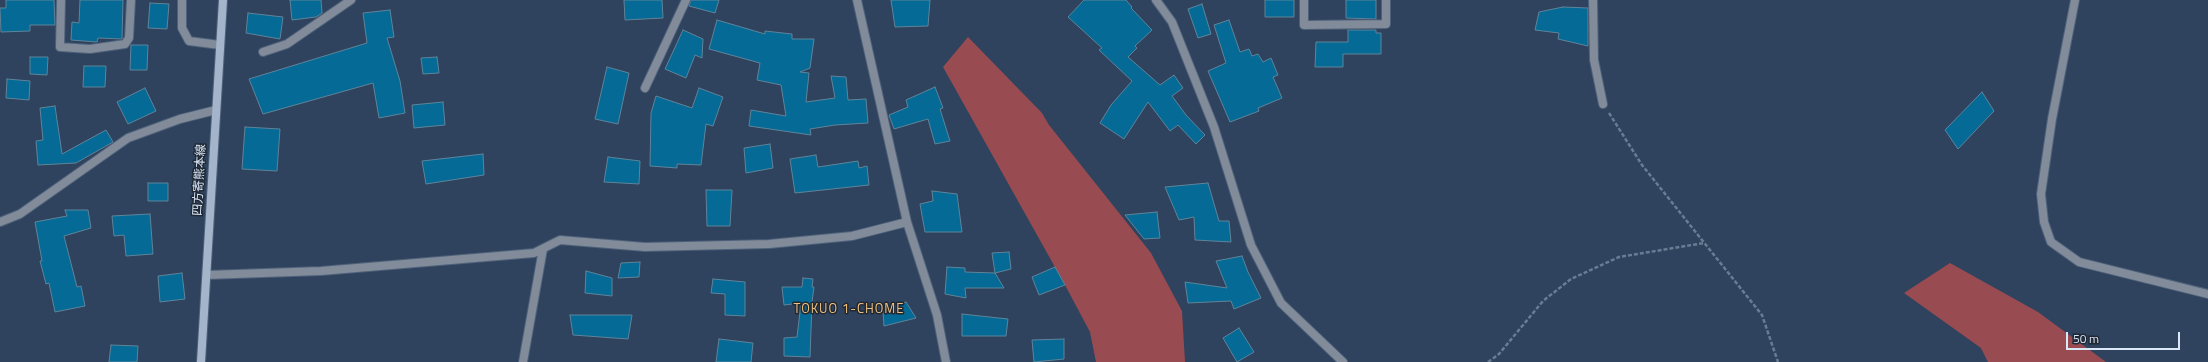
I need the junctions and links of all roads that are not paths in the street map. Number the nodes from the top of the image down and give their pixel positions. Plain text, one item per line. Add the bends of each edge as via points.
1 (61, 0) edge
2 (131, 0) edge
3 (182, 0) edge
4 (223, 0) edge
5 (351, 0) edge
6 (686, 0) edge
7 (857, 0) edge
8 (1156, 0) edge
9 (1304, 0) edge
10 (1386, 0) edge
11 (1593, 0) edge
12 (2075, 0) edge
13 (220, 45) junction
14 (264, 52) dead end
15 (645, 88) dead end
16 (1603, 104) road end
17 (216, 110) junction
18 (0, 222) edge
19 (907, 222) junction
20 (544, 249) junction
21 (207, 275) junction
22 (2208, 294) edge
23 (201, 362) edge
24 (523, 362) edge
25 (946, 362) edge
26 (1343, 362) edge

1 - 2 street via 60,47 90,49 126,44 129,38
3 - 13 street via 182,28 189,41
4 - 13 main road, 四方寄熊本線
5 - 14 street via 287,44
6 - 15 street
7 - 19 street
8 - 26 street via 1172,22 1214,127 1251,245 1281,303
9 - 10 street via 1304,25 1386,24
11 - 16 street via 1594,60
12 - 22 street via 2052,118 2041,194 2044,222 2051,242 2079,262
13 - 17 main road, 四方寄熊本線
17 - 18 street via 180,119 128,138 20,214
17 - 21 main road, 四方寄熊本線
19 - 20 street via 852,236 770,244 645,247 560,240
19 - 25 street via 937,315
20 - 21 street via 534,254 321,271
20 - 24 street
21 - 23 main road, 四方寄熊本線

